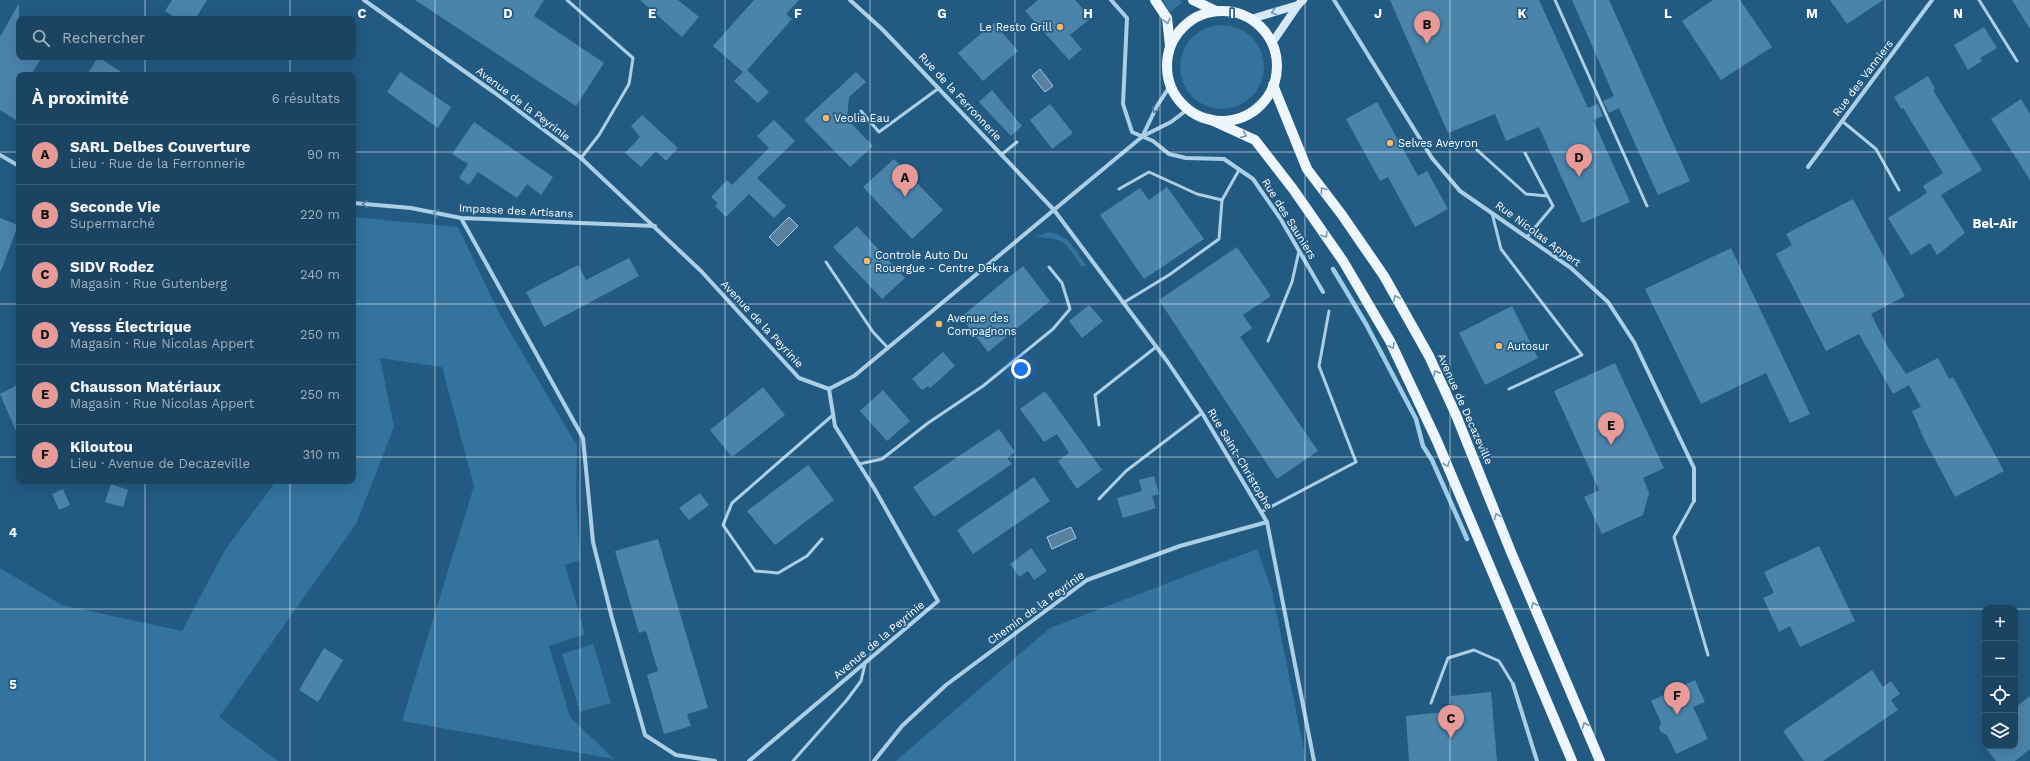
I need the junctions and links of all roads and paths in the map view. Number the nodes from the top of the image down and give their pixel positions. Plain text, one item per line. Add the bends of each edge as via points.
1 (364, 0) edge
2 (567, 0) edge
3 (850, 0) edge
4 (1111, 0) edge
5 (1156, 0) edge
6 (1193, 0) edge
7 (1334, 0) edge
8 (1555, 0) edge
9 (1932, 0) edge
10 (1979, 0) edge
11 (1300, 2) edge
12 (1216, 11) junction
13 (1251, 19) junction
14 (1272, 43) junction
15 (1170, 46) junction
16 (2017, 61) dead end
17 (1273, 85) junction
18 (1170, 86) junction
19 (939, 88) junction
20 (1188, 110) junction
21 (861, 111) dead end
22 (1209, 119) junction
23 (1842, 121) junction
24 (1143, 136) junction
25 (1017, 142) dead end
26 (1477, 150) dead end
27 (1525, 153) dead end
28 (1001, 154) junction
29 (0, 155) edge
30 (581, 158) junction
31 (16, 164) edge
32 (1808, 167) dead end
33 (1239, 170) junction
34 (1119, 189) dead end
35 (1899, 190) dead end
36 (1548, 196) junction
37 (1222, 200) junction
38 (356, 203) edge
39 (1647, 206) dead end
40 (1054, 210) junction
41 (1492, 213) junction
42 (461, 218) junction
43 (655, 226) junction
44 (1527, 237) junction
45 (1299, 251) junction
46 (826, 262) dead end
47 (1049, 267) dead end
48 (1323, 292) dead end
49 (1123, 303) junction
50 (1329, 311) dead end
51 (1268, 341) dead end
52 (1156, 347) junction
53 (888, 348) junction
54 (829, 389) junction
55 (1509, 389) dead end
56 (1202, 413) junction
57 (833, 414) junction
58 (1099, 425) dead end
59 (859, 464) junction
60 (1099, 499) dead end
61 (1694, 502) joint
62 (1260, 512) junction
63 (1267, 522) junction
64 (822, 539) dead end
65 (1708, 655) dead end
66 (865, 664) junction
67 (1513, 684) joint
68 (1431, 703) dead end
69 (714, 761) edge
70 (749, 761) edge
71 (793, 761) edge
72 (874, 761) edge
73 (1314, 761) edge
74 (1537, 761) edge
75 (1572, 761) edge
76 (1600, 761) edge

1 - 30 street, Avenue de la Peyrinie
2 - 30 lane via 633,58 628,84 599,135
3 - 19 street, Rue de la Ferronnerie
4 - 24 street, Rue des Sauniers via 1127,18 1123,104 1132,132
5 -> 15 main road via 1167,18
6 - 12 main road
7 - 41 street, Rue Nicolas Appert via 1432,158 1460,191
8 - 39 lane
9 - 23 street, Rue des Vanniers
10 - 16 lane
11 -> 13 street
11 - 14 street
12 - 13 main road via 1234,12
12 - 15 main road via 1188,22
13 - 14 main road
14 - 17 main road via 1277,64
15 - 18 main road via 1166,66
17 - 22 main road via 1263,102 1248,114 1229,120
76 -> 17 main road, Avenue de Decazeville via 1429,356 1384,276 1308,169
18 - 20 main road
18 -> 24 street
19 - 21 lane via 879,132
19 - 28 street, Rue de la Ferronnerie
20 - 22 main road
20 - 24 street
22 -> 75 main road via 1255,140 1343,261 1390,342 1437,441
23 - 32 street, Rue des Vanniers
23 - 35 lane via 1876,149
24 - 33 street, Rue des Sauniers via 1169,154 1186,158 1224,160
24 - 40 street
25 - 28 lane
26 - 36 lane via 1526,194
27 - 36 lane
28 - 40 street, Rue de la Ferronnerie
29 - 31 street
30 - 43 street, Avenue de la Peyrinie
33 - 37 lane
33 - 45 street, Rue des Sauniers via 1253,179
34 - 37 lane via 1149,172 1197,194
36 - 44 lane via 1553,206
37 - 49 lane via 1219,239 1169,276
42 -> 38 street, Impasse des Artisans via 411,208
40 - 49 street, Rue Saint-Christophe
40 - 53 street
41 - 44 street, Rue Nicolas Appert
41 - 55 lane via 1500,249 1582,355
42 - 43 street, Impasse des Artisans
42 - 69 street via 583,438 593,542 645,734 676,755
43 - 54 street, Avenue de la Peyrinie via 701,271 799,378
44 - 61 street, Rue Nicolas Appert via 1571,268 1608,302 1634,342 1694,468
45 - 48 street, Rue des Sauniers
45 - 51 lane via 1292,282
46 - 53 lane via 873,332
47 - 59 lane via 1062,283 1070,309 1053,329 983,386 882,458
49 - 52 street, Rue Saint-Christophe
50 - 62 lane via 1320,366 1356,462
52 - 56 street, Rue Saint-Christophe
52 - 58 lane via 1095,395
53 - 54 street via 854,376
54 - 57 street, Avenue de la Peyrinie
56 - 60 lane via 1126,471
56 - 62 street, Rue Saint-Christophe
57 - 59 street, Avenue de la Peyrinie via 835,426
57 - 64 lane via 732,502 723,524 755,571 778,573 807,556
59 - 66 street, Avenue de la Peyrinie via 938,601
61 - 65 lane via 1674,537
62 - 63 street, Rue Saint-Christophe
63 - 72 street, Chemin de la Peyrinie via 1180,546 1087,580 946,685 902,726
63 - 73 street, Rue Saint-Christophe
66 - 70 street, Avenue de la Peyrinie
66 - 71 lane via 861,681
67 - 68 lane via 1499,662 1474,650 1448,658
67 - 74 street

